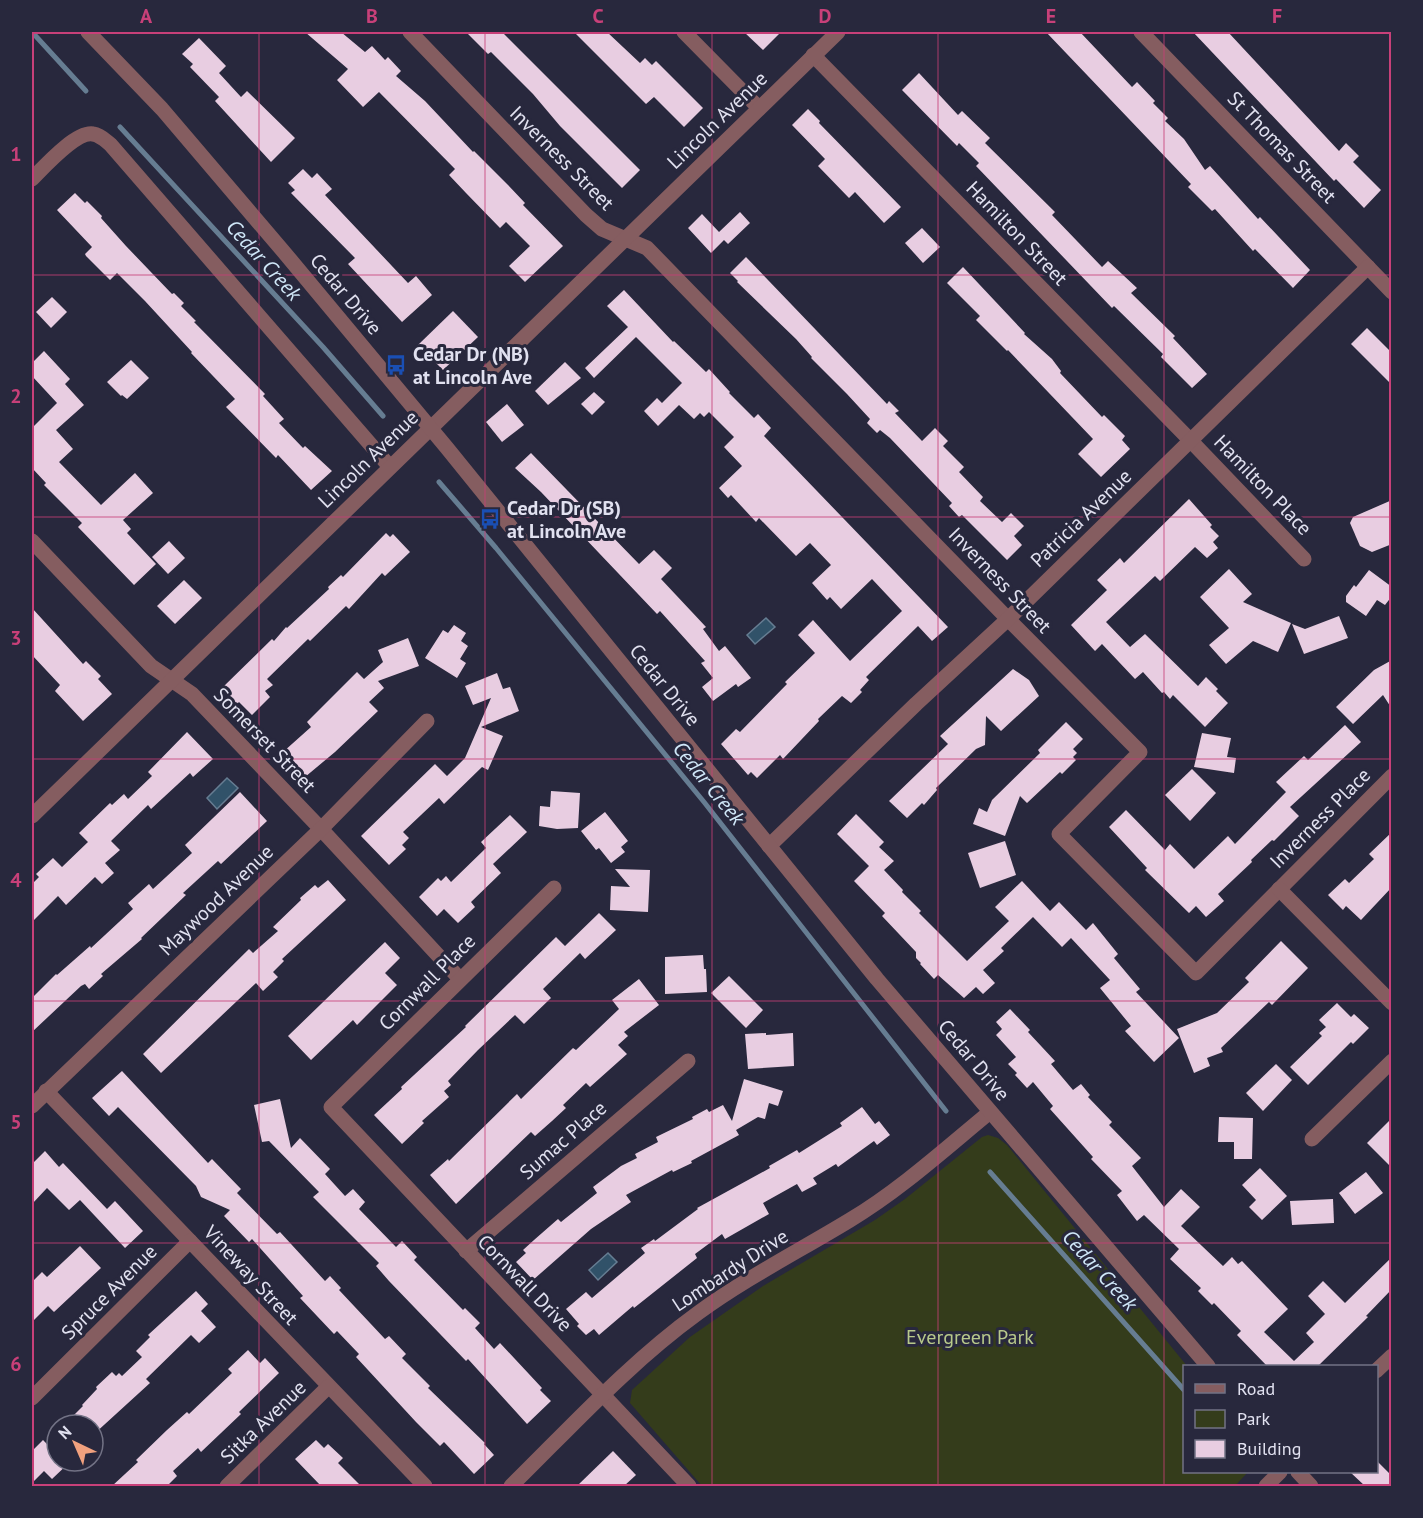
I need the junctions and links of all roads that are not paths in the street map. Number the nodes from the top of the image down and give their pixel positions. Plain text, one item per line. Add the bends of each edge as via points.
1 (88, 32) edge
2 (410, 32) edge
3 (684, 32) edge
4 (838, 32) edge
5 (1141, 32) edge
6 (813, 56) junction
7 (759, 108) junction
8 (32, 179) edge
9 (624, 238) junction
10 (1368, 267) junction
11 (1392, 292) edge
12 (430, 428) junction
13 (1191, 441) junction
14 (390, 467) junction
15 (32, 541) edge
16 (1304, 559) dead end
17 (1008, 619) junction
18 (171, 680) junction
19 (427, 721) dead end
20 (1392, 776) edge
21 (32, 816) edge
22 (321, 829) junction
23 (769, 846) junction
24 (554, 888) dead end
25 (1279, 890) junction
26 (460, 979) junction
27 (1392, 1003) edge
28 (688, 1061) dead end
29 (1392, 1061) edge
30 (46, 1091) junction
31 (32, 1106) edge
32 (331, 1107) joint
33 (990, 1112) junction
34 (1312, 1139) dead end
35 (190, 1241) junction
36 (466, 1251) junction
37 (1392, 1356) edge
38 (1207, 1365) edge
39 (1378, 1370) edge
40 (328, 1387) junction
41 (603, 1395) junction
42 (32, 1398) edge
43 (1279, 1473) edge
44 (1299, 1473) edge
45 (227, 1486) edge
46 (425, 1486) edge
47 (511, 1486) edge
48 (689, 1486) edge
49 (1266, 1486) edge
50 (1311, 1486) edge

1 - 12 street, Cedar Drive via 188,139
2 - 9 street, Inverness Street via 586,215 602,229
3 - 7 street
4 - 6 street, Lincoln Avenue
5 - 10 street, St Thomas Street
6 - 7 street, Lincoln Avenue
6 - 13 street, Hamilton Street
7 - 9 street, Lincoln Avenue
8 - 14 street via 81,136 100,136 110,144
9 - 12 street, Lincoln Avenue
9 - 17 street, Inverness Street via 647,248
10 - 11 street, St Thomas Street
10 - 13 street, Patricia Avenue
12 - 14 street, Lincoln Avenue
12 - 23 street, Cedar Drive
13 - 16 street, Hamilton Place
13 - 17 street, Patricia Avenue
14 - 18 street, Lincoln Avenue
15 - 18 street, Somerset Street via 151,666
17 - 23 street, Patricia Avenue
17 - 25 street, Inverness Street via 1140,752 1059,834 1196,973
18 - 21 street, Lincoln Avenue
18 - 22 street, Somerset Street via 192,694
19 - 22 street, Maywood Avenue
20 - 25 street, Inverness Place
22 - 26 street, Somerset Street
22 - 30 street, Maywood Avenue
23 - 33 street, Cedar Drive
24 - 26 street, Cornwall Place
25 - 27 street
26 - 32 street, Cornwall Place
28 - 36 street, Sumac Place
29 - 34 street
30 - 31 street, Maywood Avenue
30 - 35 street, Vineway Street
32 - 36 street, Cornwall Drive
33 - 38 street, Cedar Drive
33 - 41 street, Lombardy Drive via 870,1207 697,1313
35 - 40 street, Vineway Street
35 - 42 street, Spruce Avenue
36 - 41 street, Cornwall Drive
37 - 39 street
40 - 45 street, Sitka Avenue
40 - 46 street, Vineway Street
41 - 47 street, Lombardy Drive
41 - 48 street, Cornwall Drive
43 - 49 street
44 - 50 street

